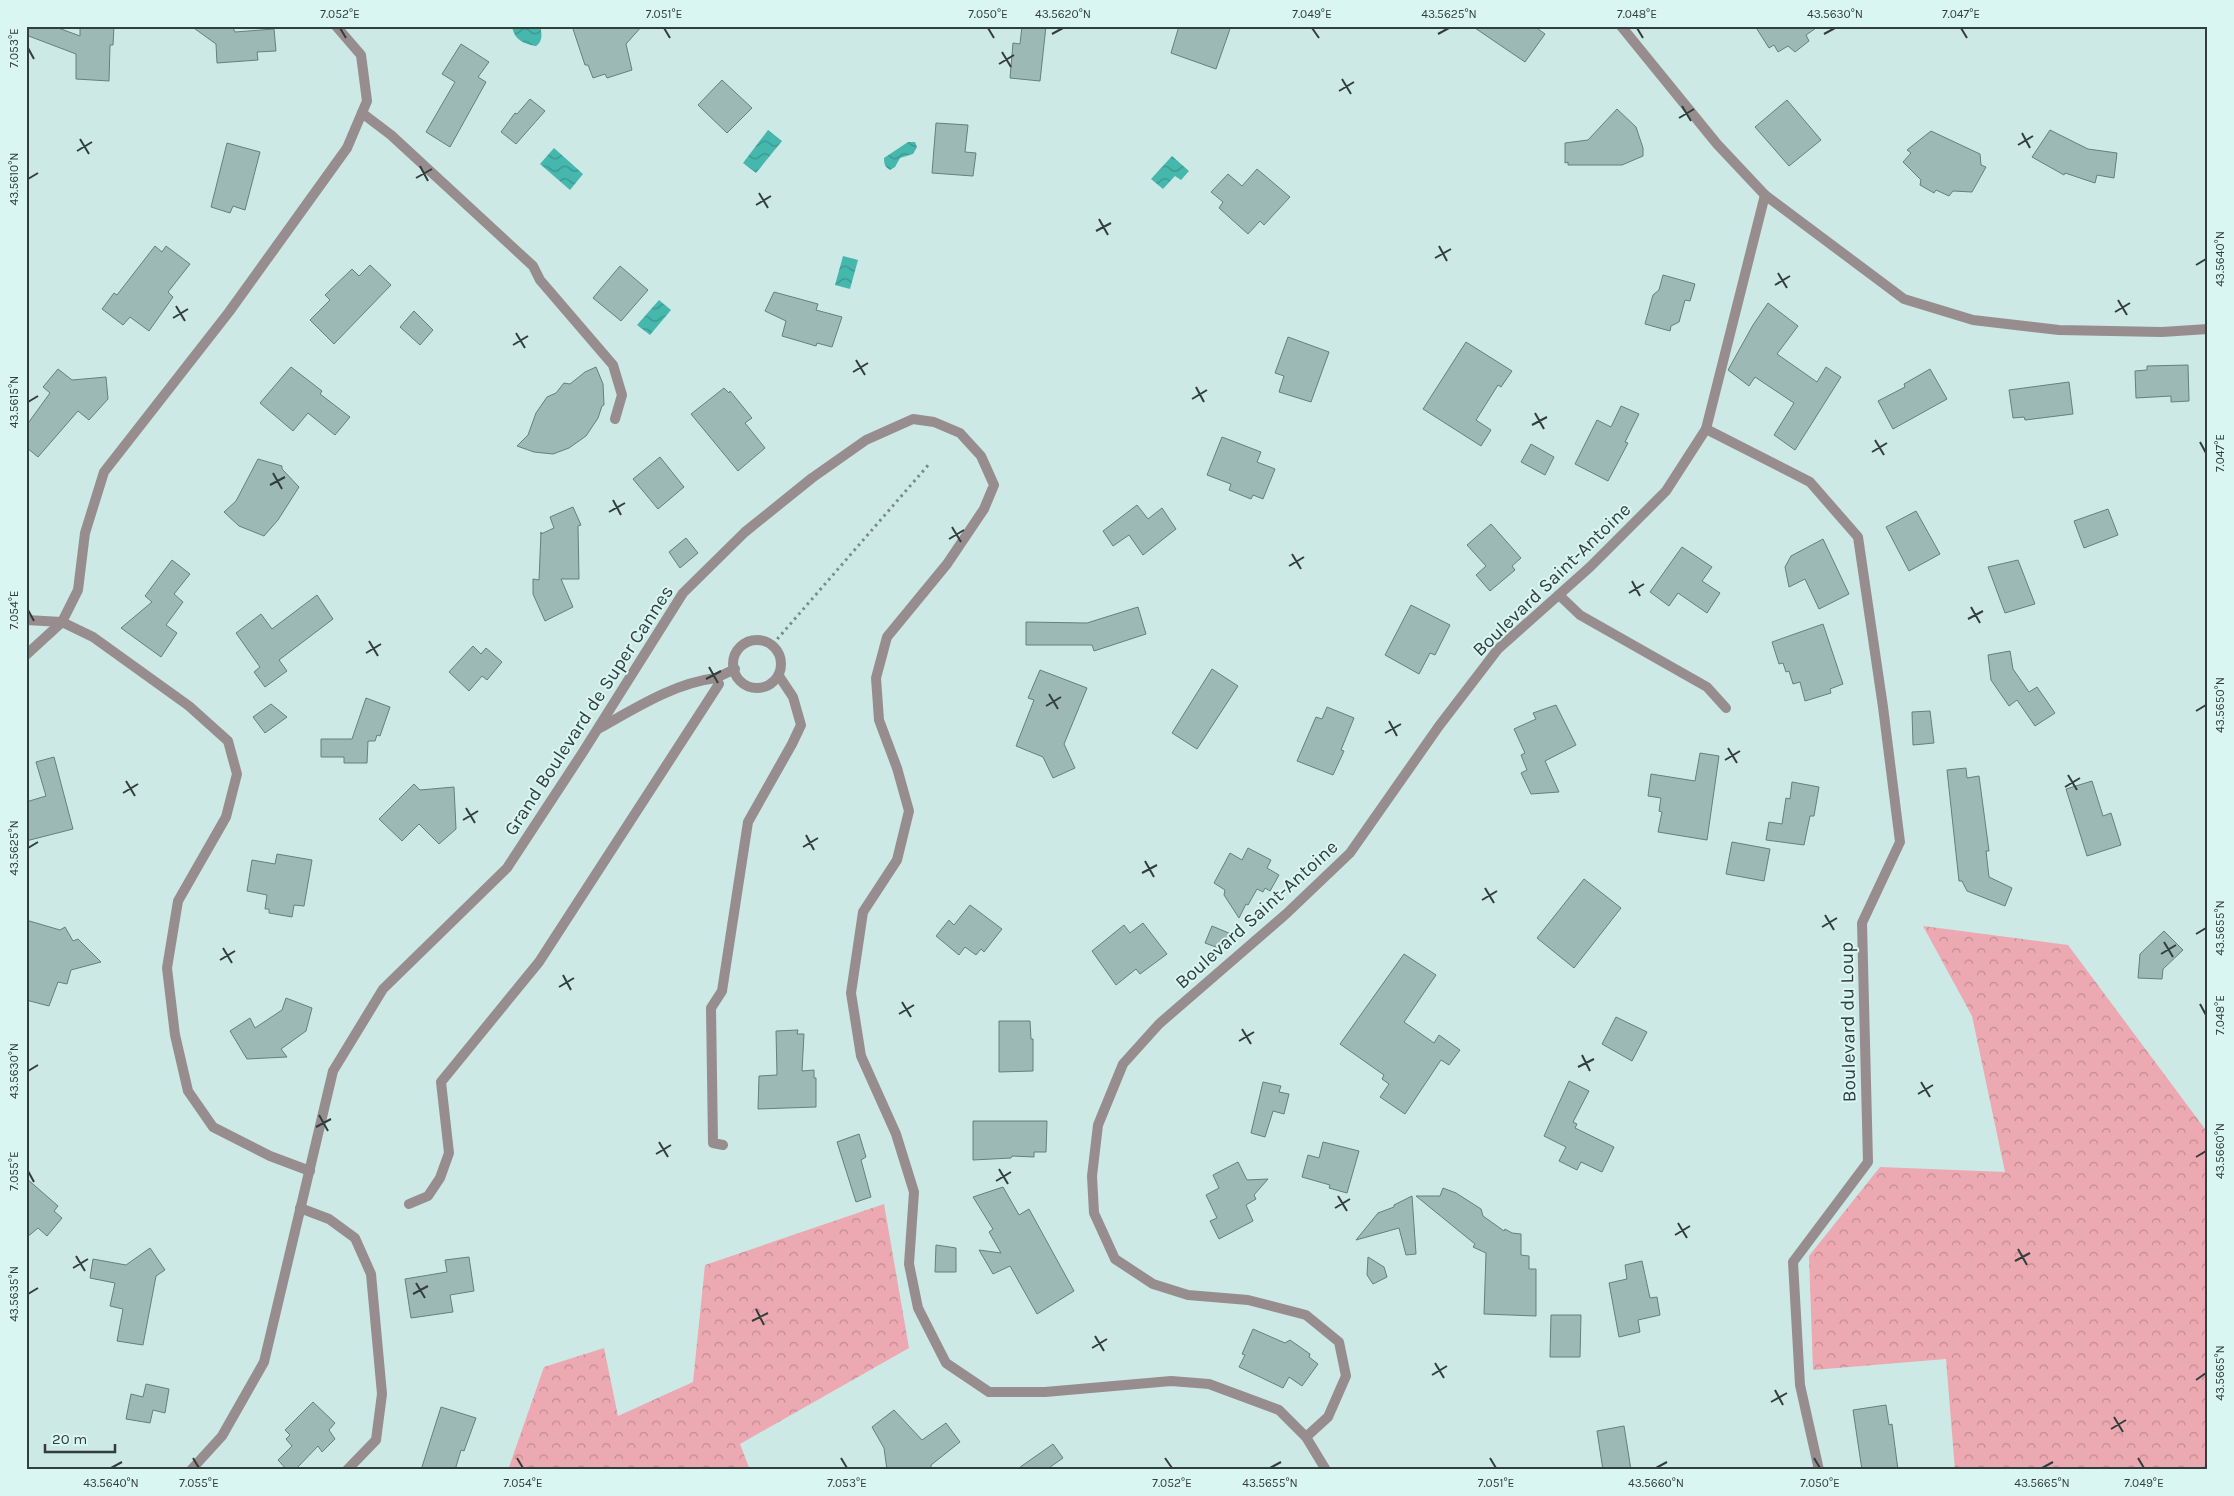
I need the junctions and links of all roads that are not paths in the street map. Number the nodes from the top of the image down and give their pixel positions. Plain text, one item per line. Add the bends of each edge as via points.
1 (336, 26) edge
2 (1621, 26) edge
3 (362, 113) junction
4 (1765, 195) junction
5 (2208, 329) edge
6 (615, 419) dead end
7 (1706, 429) junction
8 (1559, 595) junction
9 (26, 620) edge
10 (62, 622) junction
11 (26, 655) edge
12 (734, 669) junction
13 (779, 676) junction
14 (716, 678) junction
15 (1726, 708) dead end
16 (598, 730) junction
17 (723, 1145) dead end
18 (310, 1171) junction
19 (409, 1204) dead end
20 (300, 1208) junction
21 (1306, 1437) junction
22 (191, 1470) edge
23 (347, 1470) edge
24 (1326, 1470) edge
25 (1819, 1470) edge

1 - 3 street via 361,55 367,101
2 - 4 street via 1717,144
3 - 6 street via 391,135 533,266 540,280 613,365 622,395
3 - 10 street via 347,148 229,312 104,472 85,534 78,590
4 - 5 street via 1904,299 1956,315 2059,330 2162,332
4 - 7 street, Boulevard Saint-Antoine
7 - 8 street, Boulevard Saint-Antoine via 1666,490
7 - 25 street, Boulevard du Loup via 1810,482 1858,537 1884,707 1900,842 1862,923 1868,1162 1793,1262 1800,1385
8 - 15 street via 1580,615 1707,687
8 - 21 street, Boulevard Saint-Antoine via 1498,649 1439,726 1350,853 1286,914 1159,1024 1123,1064 1098,1126 1092,1176 1094,1213 1115,1259 1153,1284 1188,1295 1248,1300 1306,1315 1339,1342 1346,1376 1328,1417
9 - 10 street
10 - 11 street
10 - 18 street via 93,637 189,706 228,742 238,774 226,817 178,901 167,968 175,1035 188,1091 213,1126 270,1156
12 - 13 street via 736,677 749,687 766,687
12 - 13 street via 733,660 741,645 757,639 773,644 782,659
12 - 14 street
13 - 17 street via 793,697 801,725 748,822 722,991 711,1008 713,1143
14 - 16 street via 700,680 648,702
14 - 19 street via 719,684 539,962 441,1082 449,1153 440,1178 428,1196
16 - 18 street, Grand Boulevard de Super Cannes via 507,868 383,989 333,1071
16 - 21 street, Grand Boulevard de Super Cannes via 683,593 745,532 812,478 859,446 913,419 934,422 960,434 981,456 994,485 984,509 947,564 888,637 878,670 879,720 909,811 897,860 864,912 851,993 860,1056 896,1134 914,1192 909,1264 918,1308 946,1363 989,1392 1045,1392 1171,1381 1209,1384 1280,1410
18 - 20 street, Grand Boulevard de Super Cannes
20 - 22 street, Grand Boulevard de Super Cannes via 264,1362 222,1436
20 - 23 street via 329,1219 355,1238 371,1274 382,1394 376,1440
21 - 24 street, Grand Boulevard de Super Cannes

